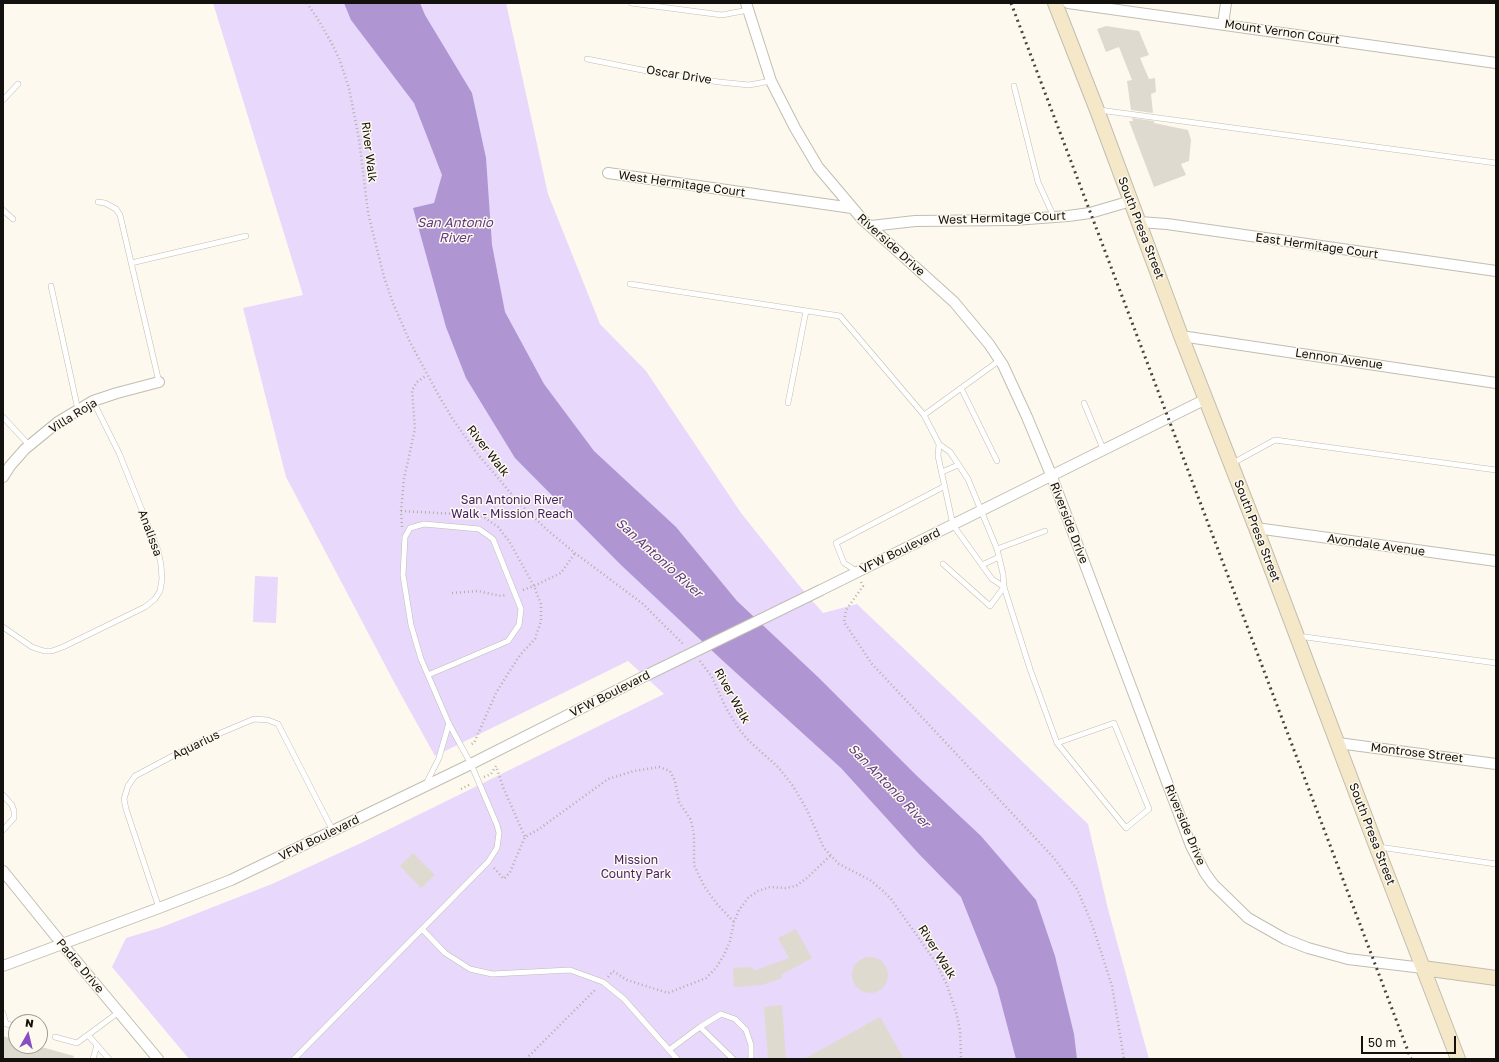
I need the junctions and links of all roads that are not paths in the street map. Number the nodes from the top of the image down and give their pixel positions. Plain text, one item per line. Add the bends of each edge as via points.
1 (631, 3) edge
2 (1055, 3) edge
3 (1068, 3) edge
4 (1226, 3) edge
5 (747, 7) edge
6 (1222, 24) junction
7 (587, 59) dead end
8 (1496, 63) edge
9 (771, 81) junction
10 (18, 84) dead end
11 (1014, 86) dead end
12 (3, 100) edge
13 (1097, 110) junction
14 (1496, 163) edge
15 (608, 173) dead end
16 (1131, 201) junction
17 (98, 202) dead end
18 (852, 208) junction
19 (3, 210) edge
20 (1054, 217) junction
21 (13, 219) dead end
22 (1139, 222) junction
23 (871, 226) junction
24 (246, 236) dead end
25 (131, 263) junction
26 (1496, 271) edge
27 (630, 284) dead end
28 (51, 286) dead end
29 (806, 311) junction
30 (1182, 336) junction
31 (1000, 360) junction
32 (1496, 381) edge
33 (159, 382) joint
34 (961, 388) junction
35 (1206, 399) junction
36 (93, 401) junction
37 (788, 403) dead end
38 (1084, 403) dead end
39 (78, 410) junction
40 (924, 415) junction
41 (3, 417) edge
42 (939, 444) junction
43 (29, 445) junction
44 (1104, 451) junction
45 (997, 460) dead end
46 (1231, 464) junction
47 (958, 465) junction
48 (1496, 470) edge
49 (942, 472) junction
50 (3, 477) edge
51 (1052, 477) junction
52 (945, 486) junction
53 (982, 511) junction
54 (954, 525) junction
55 (1256, 528) junction
56 (1045, 531) dead end
57 (997, 549) junction
58 (999, 557) junction
59 (1496, 561) edge
60 (943, 564) dead end
61 (982, 565) junction
62 (858, 572) junction
63 (1004, 586) junction
64 (3, 627) edge
65 (1297, 636) junction
66 (1496, 663) edge
67 (428, 674) junction
68 (449, 723) junction
69 (1057, 743) junction
70 (1338, 743) junction
71 (471, 764) junction
72 (1496, 764) edge
73 (425, 786) junction
74 (3, 795) edge
75 (3, 830) edge
76 (333, 831) junction
77 (1376, 847) junction
78 (1496, 864) edge
79 (3, 871) edge
80 (159, 908) junction
81 (423, 930) junction
82 (62, 944) junction
83 (3, 966) edge
84 (1423, 968) junction
85 (1496, 978) edge
86 (119, 1012) junction
87 (3, 1014) edge
88 (8, 1024) edge
89 (700, 1027) junction
90 (88, 1035) junction
91 (54, 1037) dead end
92 (97, 1045) junction
93 (669, 1050) junction
94 (92, 1059) edge
95 (109, 1059) edge
96 (158, 1059) edge
97 (294, 1059) edge
98 (677, 1059) edge
99 (733, 1059) edge
100 (751, 1059) edge
101 (1458, 1059) edge

1 - 5 lane via 722,15
2 - 13 main road, South Presa Street
3 - 6 street, Mount Vernon Court
4 - 6 street
5 - 9 street, Riverside Drive
6 - 8 street, Mount Vernon Court
7 - 9 lane, Oscar Drive via 719,82 749,85
9 - 18 street, Riverside Drive via 818,167
10 - 12 lane
11 - 20 lane via 1038,182
13 - 14 lane
13 - 16 main road, South Presa Street
15 - 18 street, West Hermitage Court
16 - 20 street, West Hermitage Court via 1090,213
16 - 22 main road, South Presa Street
17 - 25 lane via 116,209 120,215
18 - 23 street, Riverside Drive
19 - 21 lane
20 - 23 street, West Hermitage Court via 915,221
22 - 26 street, East Hermitage Court
22 - 30 main road, South Presa Street
23 - 31 street, Riverside Drive via 954,302
24 - 25 lane
25 - 33 lane
27 - 29 lane
28 - 39 lane
29 - 37 lane
29 - 40 lane via 840,316
30 - 32 street, Lennon Avenue
30 - 35 main road, South Presa Street
31 - 34 lane
31 - 51 street, Riverside Drive
33 - 36 street, Villa Roja
34 - 40 lane
34 - 45 lane
35 - 44 street, VFW Boulevard
35 - 46 main road, South Presa Street
36 - 39 street, Villa Roja
36 - 64 lane, Analissa via 119,453 158,550 162,579 160,591 145,607 52,651 32,647
38 - 44 lane
39 - 43 street, Villa Roja
40 - 42 lane
41 - 43 lane
42 - 47 lane via 950,452
42 - 49 lane via 938,456
43 - 50 street, Villa Roja
44 - 51 street, VFW Boulevard
46 - 48 lane via 1275,440
46 - 55 main road, South Presa Street
47 - 49 lane
47 - 53 lane via 968,479
49 - 52 lane
51 - 53 street, VFW Boulevard
51 - 84 street, Riverside Drive via 1191,846 1213,884 1248,918 1285,939 1348,959
52 - 54 lane
52 - 62 lane via 836,544 844,563
53 - 54 street, VFW Boulevard
53 - 57 lane
54 - 61 lane
54 - 62 street, VFW Boulevard
55 - 59 street, Avondale Avenue
55 - 65 main road, South Presa Street
56 - 57 lane
57 - 58 lane
58 - 61 lane
58 - 63 lane
60 - 63 lane via 990,606
61 - 63 lane via 992,580
62 - 71 street, VFW Boulevard, bridge
63 - 69 lane
65 - 66 lane
65 - 70 main road, South Presa Street
67 - 67 lane via 411,625 403,575 405,537 410,528 424,524 479,529 493,539 521,609 519,625 508,641
67 - 68 lane
68 - 71 lane
68 - 73 lane via 439,758
69 - 69 lane via 1114,724 1149,809 1126,828
70 - 72 street, Montrose Street
70 - 77 main road, South Presa Street
71 - 73 street, VFW Boulevard
71 - 81 lane via 497,825 497,848 488,862
73 - 76 street, VFW Boulevard
74 - 75 lane via 12,805 14,818
76 - 80 street, VFW Boulevard via 231,880
76 - 80 lane, Aquarius via 278,724 254,719 199,742 135,776 128,786 124,799
77 - 78 lane
77 - 84 main road, South Presa Street
79 - 82 street, Padre Drive
80 - 82 street, VFW Boulevard
81 - 93 lane via 445,953 470,969 492,974 570,970 603,982 624,999
81 - 97 lane
82 - 83 street, VFW Boulevard
82 - 86 street, Padre Drive
84 - 85 main road
84 - 101 main road, South Presa Street
86 - 90 lane
86 - 96 street, Padre Drive
87 - 88 lane
89 - 93 lane
89 - 99 lane
89 - 100 lane via 721,1014 735,1019 746,1030 751,1045
90 - 91 lane via 77,1043
90 - 92 lane
92 - 94 lane
92 - 95 lane
93 - 98 lane

